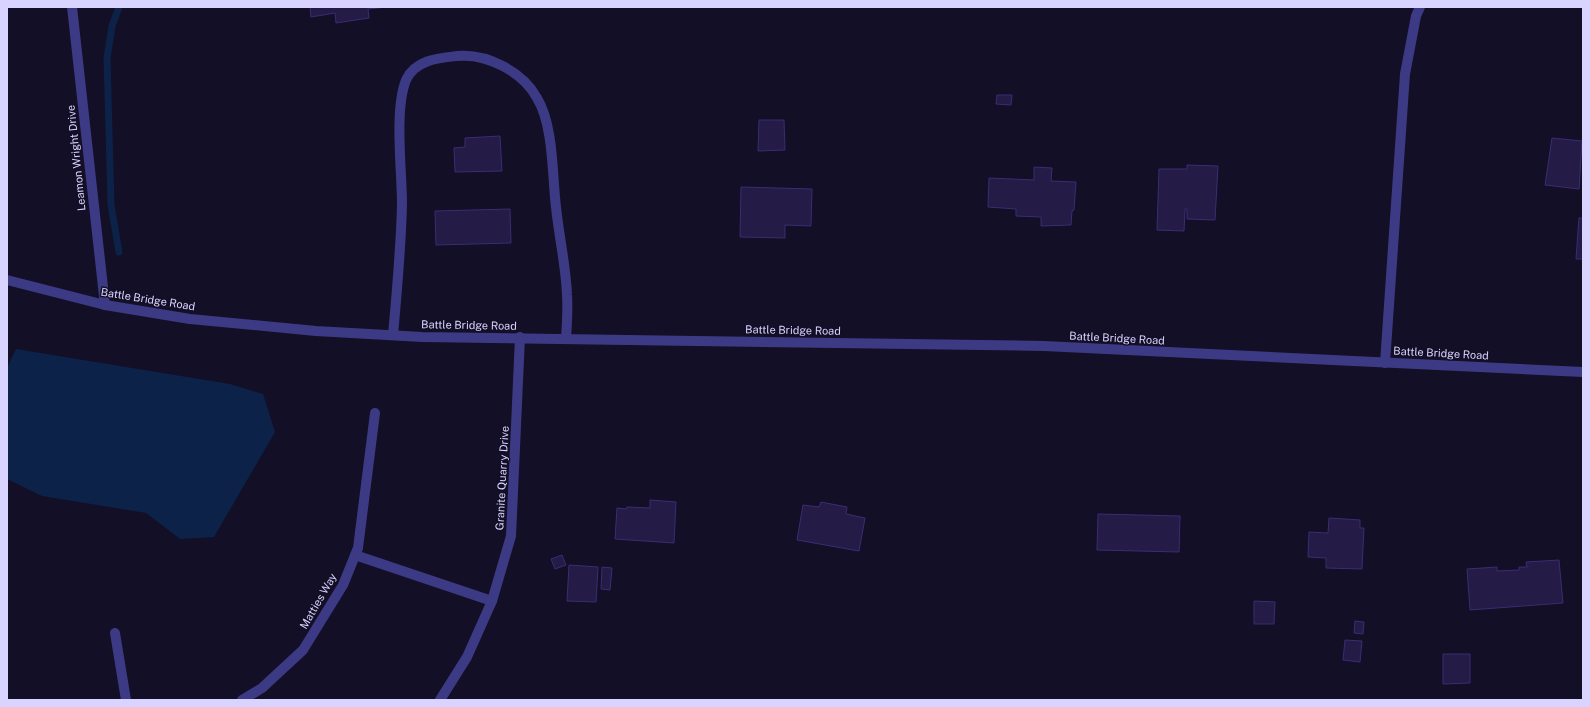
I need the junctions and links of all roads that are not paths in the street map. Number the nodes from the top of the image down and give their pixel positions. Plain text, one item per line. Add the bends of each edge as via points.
1 (72, 7) edge
2 (1420, 7) edge
3 (7, 280) edge
4 (104, 306) junction
5 (393, 335) junction
6 (520, 337) junction
7 (566, 338) junction
8 (1385, 363) junction
9 (1583, 372) edge
10 (375, 413) dead end
11 (355, 555) junction
12 (492, 600) junction
13 (115, 633) dead end
14 (126, 700) edge
15 (242, 700) edge
16 (440, 700) edge

1 - 4 street, Leamon Wright Drive
2 - 8 street via 1405,74
3 - 4 street, Battle Bridge Road
4 - 5 street, Battle Bridge Road via 190,319 316,331
5 - 6 street, Battle Bridge Road
5 - 7 street via 401,257 400,119 406,80 419,65 429,60 471,56 513,72 533,91 541,106 551,148 564,261 567,295
6 - 7 street, Battle Bridge Road
6 - 12 street, Granite Quarry Drive via 511,536
7 - 8 street, Battle Bridge Road via 1044,346
8 - 9 street, Battle Bridge Road
10 - 11 street, Matties Way
11 - 12 street
11 - 15 street, Matties Way via 343,586 303,650 262,688
12 - 16 street, Granite Quarry Drive via 467,657
13 - 14 street

